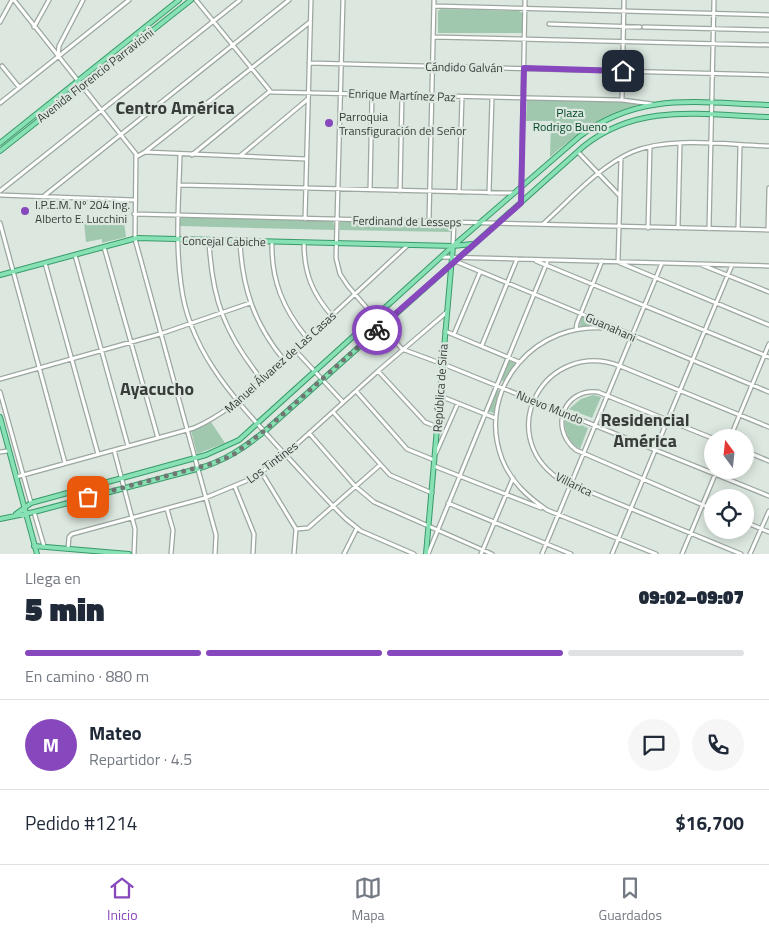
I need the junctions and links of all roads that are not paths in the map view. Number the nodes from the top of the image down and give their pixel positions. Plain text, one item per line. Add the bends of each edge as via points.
1 (13, 0) edge
2 (49, 0) edge
3 (83, 0) edge
4 (129, 0) edge
5 (179, 0) edge
6 (191, 0) edge
7 (196, 0) edge
8 (240, 0) edge
9 (289, 0) edge
10 (311, 0) edge
11 (342, 0) edge
12 (434, 0) edge
13 (525, 0) edge
14 (624, 0) edge
15 (714, 0) edge
16 (434, 6) junction
17 (525, 9) junction
18 (624, 12) junction
19 (714, 14) junction
20 (769, 15) edge
21 (0, 22) edge
22 (213, 22) junction
23 (310, 22) junction
24 (550, 24) dead end
25 (34, 26) junction
26 (624, 27) junction
27 (714, 28) junction
28 (769, 30) edge
29 (433, 37) junction
30 (525, 39) junction
31 (623, 41) junction
32 (713, 43) junction
33 (769, 45) edge
34 (231, 46) junction
35 (58, 56) junction
36 (309, 63) junction
37 (341, 64) junction
38 (2, 66) dead end
39 (433, 66) junction
40 (524, 68) junction
41 (250, 69) junction
42 (623, 71) junction
43 (712, 74) junction
44 (769, 75) edge
45 (78, 81) junction
46 (82, 86) junction
47 (19, 87) junction
48 (269, 92) junction
49 (308, 93) junction
50 (340, 94) junction
51 (372, 95) junction
52 (402, 95) junction
53 (432, 96) junction
54 (462, 97) junction
55 (308, 98) junction
56 (492, 98) junction
57 (522, 99) junction
58 (622, 100) junction
59 (0, 103) edge
60 (712, 103) junction
61 (652, 104) junction
62 (769, 105) edge
63 (101, 110) junction
64 (712, 115) junction
65 (769, 116) edge
66 (120, 134) junction
67 (0, 143) edge
68 (680, 144) junction
69 (711, 145) junction
70 (740, 146) junction
71 (769, 146) edge
72 (650, 147) junction
73 (0, 151) edge
74 (146, 152) junction
75 (578, 152) junction
76 (180, 155) junction
77 (192, 155) junction
78 (240, 156) junction
79 (136, 157) junction
80 (621, 158) junction
81 (306, 159) junction
82 (598, 175) junction
83 (180, 185) junction
84 (521, 187) junction
85 (306, 188) junction
86 (769, 188) edge
87 (338, 189) junction
88 (370, 190) junction
89 (400, 191) junction
90 (430, 191) junction
91 (459, 192) junction
92 (0, 193) edge
93 (489, 193) junction
94 (514, 194) junction
95 (619, 195) junction
96 (44, 196) junction
97 (134, 200) junction
98 (521, 203) junction
99 (134, 214) junction
100 (179, 216) junction
101 (305, 219) junction
102 (337, 220) junction
103 (429, 221) junction
104 (0, 222) edge
105 (454, 222) junction
106 (481, 223) junction
107 (497, 224) junction
108 (543, 224) junction
109 (618, 227) junction
110 (648, 228) junction
111 (678, 228) junction
112 (709, 229) junction
113 (738, 230) junction
114 (769, 230) edge
115 (135, 239) junction
116 (179, 240) junction
117 (209, 241) junction
118 (240, 241) junction
119 (272, 242) junction
120 (304, 243) junction
121 (475, 243) junction
122 (336, 244) junction
123 (408, 245) junction
124 (453, 246) junction
125 (104, 247) junction
126 (75, 255) junction
127 (442, 257) junction
128 (517, 259) junction
129 (454, 260) junction
130 (533, 260) junction
131 (548, 260) junction
132 (602, 261) junction
133 (618, 262) junction
134 (45, 263) junction
135 (662, 263) junction
136 (699, 264) junction
137 (732, 264) junction
138 (547, 266) junction
139 (769, 266) edge
140 (12, 272) junction
141 (480, 272) junction
142 (0, 275) edge
143 (727, 275) junction
144 (656, 278) junction
145 (508, 283) junction
146 (593, 284) junction
147 (769, 292) edge
148 (355, 294) junction
149 (535, 294) junction
150 (250, 303) junction
151 (715, 303) junction
152 (644, 306) junction
153 (447, 312) junction
154 (581, 313) junction
155 (220, 314) junction
156 (332, 316) junction
157 (375, 319) junction
158 (191, 324) junction
159 (769, 325) edge
160 (381, 326) junction
161 (576, 329) junction
162 (616, 329) junction
163 (445, 330) junction
164 (704, 330) junction
165 (160, 334) junction
166 (454, 334) junction
167 (632, 336) junction
168 (307, 338) junction
169 (131, 343) junction
170 (769, 344) edge
171 (482, 345) junction
172 (402, 349) junction
173 (295, 350) junction
174 (101, 351) junction
175 (764, 355) junction
176 (509, 356) junction
177 (769, 357) edge
178 (72, 359) junction
179 (284, 360) junction
180 (692, 361) junction
181 (519, 362) junction
182 (442, 364) junction
183 (620, 366) junction
184 (38, 368) junction
185 (378, 370) junction
186 (316, 372) junction
187 (0, 379) edge
188 (322, 379) junction
189 (262, 380) junction
190 (496, 385) junction
191 (752, 385) junction
192 (504, 388) junction
193 (680, 390) junction
194 (356, 391) junction
195 (0, 392) edge
196 (769, 392) edge
197 (608, 395) junction
198 (439, 396) junction
199 (533, 400) junction
200 (238, 402) junction
201 (343, 402) junction
202 (458, 403) junction
203 (333, 412) junction
204 (562, 412) junction
205 (485, 414) junction
206 (739, 415) junction
207 (0, 416) edge
208 (495, 418) junction
209 (668, 419) junction
210 (258, 424) junction
211 (0, 426) edge
212 (437, 426) junction
213 (595, 426) junction
214 (769, 427) edge
215 (734, 429) edge
216 (186, 430) junction
217 (264, 431) junction
218 (309, 434) junction
219 (704, 435) edge
220 (158, 438) junction
221 (128, 446) junction
222 (114, 450) junction
223 (655, 450) junction
224 (7, 451) junction
225 (0, 452) edge
226 (98, 454) junction
227 (286, 454) junction
228 (435, 454) junction
229 (583, 454) junction
230 (754, 455) edge
231 (194, 459) junction
232 (435, 460) junction
233 (769, 461) edge
234 (65, 463) junction
235 (380, 465) junction
236 (434, 466) junction
237 (197, 468) junction
238 (704, 468) edge
239 (262, 473) junction
240 (23, 475) junction
241 (460, 475) junction
242 (16, 477) junction
243 (121, 478) junction
244 (513, 478) junction
245 (713, 479) edge
246 (731, 479) edge
247 (643, 480) junction
248 (571, 484) junction
249 (355, 486) junction
250 (124, 487) junction
251 (235, 487) junction
252 (432, 493) junction
253 (506, 494) junction
254 (769, 496) edge
255 (205, 498) junction
256 (31, 503) junction
257 (448, 503) junction
258 (702, 505) junction
259 (332, 506) junction
260 (24, 508) junction
261 (166, 509) junction
262 (631, 509) junction
263 (547, 510) junction
264 (769, 510) edge
265 (34, 512) junction
266 (16, 514) junction
267 (558, 514) junction
268 (26, 515) junction
269 (0, 518) edge
270 (132, 518) junction
271 (495, 522) junction
272 (428, 526) junction
273 (754, 526) edge
274 (357, 528) junction
275 (296, 529) junction
276 (761, 529) junction
277 (437, 531) junction
278 (769, 532) edge
279 (690, 534) junction
280 (618, 539) junction
281 (546, 544) junction
282 (34, 546) junction
283 (44, 546) junction
284 (68, 549) junction
285 (482, 552) edge
286 (102, 553) edge
287 (37, 554) edge
288 (129, 554) edge
289 (134, 554) edge
290 (171, 554) edge
291 (215, 554) edge
292 (253, 554) edge
293 (294, 554) edge
294 (344, 554) edge
295 (414, 554) edge
296 (427, 554) edge
297 (492, 554) edge
298 (542, 554) edge
299 (571, 554) edge
300 (612, 554) edge
301 (656, 554) edge
302 (682, 554) edge
303 (741, 554) edge
304 (750, 554) edge

1 - 21 street
1 - 25 street
2 - 25 street
3 - 35 street via 59,46
4 - 35 street
5 - 45 main road, Avenida Florencio Parravicini
6 - 46 main road, Avenida Florencio Parravicini
7 - 22 street
8 - 22 street
9 - 34 street
10 - 23 street
11 - 37 street
12 - 16 street
13 - 17 street
14 - 18 street
15 - 19 street
16 - 17 street
16 - 29 street
17 - 18 street
17 - 30 street
18 - 19 street
18 - 26 street
19 - 20 street
19 - 27 street
22 - 34 street
22 - 63 street
23 - 36 street
23 - 41 street
24 - 26 street
25 - 35 street
26 - 27 street
26 - 31 street
27 - 28 street
27 - 32 street
29 - 30 street
29 - 39 street
30 - 31 street
30 - 40 street
31 - 32 street
31 - 42 street
32 - 33 street
32 - 43 street
34 - 41 street
34 - 66 street
35 - 45 street
35 - 47 street
36 - 37 street, Cándido Galván
36 - 49 street
37 - 39 street, Cándido Galván
37 - 50 street
38 - 47 street
39 - 40 street, Cándido Galván
39 - 53 street
40 - 42 street, Cándido Galván
40 - 57 street
41 - 48 street
41 - 74 street
42 - 43 street, Cándido Galván
42 - 58 street
43 - 44 street, Cándido Galván
43 - 60 street
45 - 46 street
45 - 67 main road, Avenida Florencio Parravicini
46 - 63 street
46 - 73 main road, Avenida Florencio Parravicini
47 - 59 street
48 - 49 street, Enrique Martínez Paz
48 - 77 street
49 - 50 street, Enrique Martínez Paz
49 - 55 street
50 - 51 street, Enrique Martínez Paz
50 - 87 street
51 - 52 street, Enrique Martínez Paz
51 - 88 street
52 - 53 street, Enrique Martínez Paz
52 - 89 street
53 - 54 street, Enrique Martínez Paz
53 - 90 street
54 - 56 street, Enrique Martínez Paz
54 - 91 street
55 - 78 street
55 - 81 street
56 - 57 street, Enrique Martínez Paz
56 - 93 street
57 - 58 street, Enrique Martínez Paz
57 - 84 street
58 - 61 street, Enrique Martínez Paz
60 - 61 main road
60 - 62 main road
60 - 64 street
61 - 84 main road via 601,122
63 - 66 street
63 - 92 street
64 - 65 main road
64 - 69 street
64 - 75 main road via 641,117 612,127
66 - 79 street
66 - 96 street
68 - 69 street
68 - 72 street
68 - 111 street
69 - 70 street
69 - 112 street
70 - 71 street
70 - 113 street
72 - 80 street
72 - 110 street
74 - 76 street
74 - 79 street
75 - 82 street
75 - 98 main road
76 - 77 street
76 - 83 street
77 - 78 street
78 - 81 street
79 - 97 street
80 - 82 street
80 - 95 street
81 - 85 street
82 - 95 street
82 - 108 street
83 - 85 street
83 - 100 street
84 - 94 main road
84 - 98 street
85 - 87 street
85 - 101 street
86 - 114 street
87 - 88 street
87 - 102 street
88 - 89 street
89 - 90 street
90 - 91 street
90 - 103 street
91 - 93 street
92 - 96 street
93 - 94 street
94 - 106 main road
95 - 109 street
96 - 97 street
97 - 99 street
98 - 107 main road
99 - 100 street, Ferdinand de Lesseps
99 - 115 street
100 - 101 street, Ferdinand de Lesseps
100 - 116 street
101 - 102 street, Ferdinand de Lesseps
102 - 103 street, Ferdinand de Lesseps
102 - 122 street
103 - 105 street, Ferdinand de Lesseps
104 - 140 street
105 - 106 street, Ferdinand de Lesseps
105 - 124 street, República de Siria
106 - 107 street, Ferdinand de Lesseps
106 - 124 main road
107 - 108 street, Ferdinand de Lesseps
107 - 121 main road
108 - 109 street, Ferdinand de Lesseps
109 - 110 street, Ferdinand de Lesseps
109 - 133 street
110 - 111 street, Ferdinand de Lesseps
111 - 112 street, Ferdinand de Lesseps
112 - 113 street, Ferdinand de Lesseps
113 - 114 street, Ferdinand de Lesseps
115 - 116 main road, Concejal Cabiche
115 - 125 main road, Concejal Cabiche
115 - 165 street
116 - 117 main road, Concejal Cabiche
116 - 158 street via 181,285
117 - 118 main road, Concejal Cabiche
117 - 155 street via 212,280
118 - 119 main road, Concejal Cabiche
118 - 150 street via 242,274
119 - 120 main road, Concejal Cabiche
119 - 168 street via 273,269 280,294 290,317
120 - 122 main road, Concejal Cabiche
120 - 156 street via 311,288
121 - 124 main road, Concejal Cabiche
121 - 129 main road
122 - 123 main road, Concejal Cabiche
122 - 148 street via 338,268
123 - 124 main road, Concejal Cabiche
123 - 148 street, Manuel Álvarez de Las Casas
124 - 127 main road
124 - 129 main road, República de Siria
125 - 126 main road, Concejal Cabiche
125 - 169 street
126 - 134 main road, Concejal Cabiche
126 - 174 street
127 - 129 street
127 - 157 main road
128 - 129 street
128 - 130 street
128 - 145 street
129 - 141 street, Guanahani
129 - 153 main road, República de Siria
129 - 160 main road
130 - 131 street
130 - 138 street
131 - 132 street
131 - 138 street
132 - 133 street
132 - 146 street
133 - 135 street
133 - 144 street
134 - 140 main road, Concejal Cabiche
134 - 178 street
135 - 136 street
135 - 144 street
136 - 137 street
136 - 143 street
137 - 139 street
137 - 143 street
138 - 146 street
138 - 149 street
140 - 142 main road, Concejal Cabiche
140 - 184 street
141 - 145 street, Guanahani
141 - 166 street
143 - 147 street
143 - 151 street
144 - 151 street
144 - 152 street
145 - 149 street, Guanahani
145 - 171 street
146 - 152 street
146 - 154 street
148 - 156 street, Manuel Álvarez de Las Casas
148 - 157 street
149 - 154 street, Guanahani
149 - 176 street
150 - 155 street
150 - 179 street via 263,332
151 - 159 street
151 - 164 street
152 - 164 street
152 - 167 street
153 - 163 main road, República de Siria
153 - 172 street, Los Tintines
154 - 161 street
154 - 162 street, Guanahani
155 - 158 street
155 - 189 street via 238,348
156 - 168 street, Manuel Álvarez de Las Casas
157 - 160 street
157 - 186 main road
158 - 165 street
158 - 200 street via 211,367
160 - 172 street
160 - 188 main road
161 - 162 street
161 - 181 street via 546,339
162 - 167 street, Guanahani
163 - 166 street
163 - 182 main road, República de Siria
164 - 175 street
164 - 180 street
165 - 169 street
165 - 216 street
166 - 171 street
167 - 180 street, Guanahani
167 - 183 street
168 - 173 street, Manuel Álvarez de Las Casas
169 - 174 street
169 - 220 street
170 - 175 street
171 - 176 street
172 - 182 street, Nuevo Mundo
172 - 185 street, Los Tintines
173 - 179 street, Manuel Álvarez de Las Casas
173 - 186 street
174 - 178 street
174 - 221 street
175 - 177 street
175 - 191 street
176 - 181 street
176 - 190 street
178 - 184 street
178 - 226 street
179 - 189 street, Manuel Álvarez de Las Casas
180 - 191 street, Guanahani
180 - 193 street
181 - 192 street
182 - 190 street, Nuevo Mundo
182 - 198 main road, República de Siria
183 - 193 street, Villarica
183 - 197 street
183 - 199 street, Villarica via 599,360 568,365 547,380
184 - 187 street
184 - 234 street
185 - 194 street, Los Tintines
185 - 212 street via 425,422
186 - 188 street
186 - 210 main road
188 - 201 street
188 - 217 main road
189 - 200 street, Manuel Álvarez de Las Casas
190 - 192 street, Nuevo Mundo
190 - 205 street
191 - 196 street, Guanahani
191 - 206 street
192 - 199 street, Nuevo Mundo
192 - 208 street
193 - 206 street, Villarica
193 - 209 street
194 - 201 street, Los Tintines
194 - 232 street via 408,449
195 - 240 street
197 - 204 street via 591,391 578,395 567,403
197 - 209 street
197 - 213 street
198 - 202 street
198 - 212 main road, República de Siria
199 - 204 street, Nuevo Mundo
199 - 248 street, Villarica via 528,426 533,450 549,471
200 - 210 street
200 - 216 street, Manuel Álvarez de Las Casas via 211,420
201 - 203 street, Los Tintines
202 - 205 street
202 - 228 street
203 - 218 street, Los Tintines
203 - 235 street
204 - 213 street, Nuevo Mundo
204 - 229 street via 564,436 571,447
205 - 208 street
205 - 241 street
206 - 214 street, Villarica
206 - 215 street
207 - 242 main road
208 - 244 street via 499,449
209 - 219 street
209 - 223 street
210 - 217 street
210 - 231 main road via 231,445
211 - 224 main road
212 - 228 main road, República de Siria
213 - 223 street, Nuevo Mundo
213 - 229 street
216 - 220 street, Manuel Álvarez de Las Casas
216 - 231 street
217 - 227 street
217 - 237 main road via 228,458
218 - 227 street, Los Tintines
218 - 249 street
220 - 221 street, Manuel Álvarez de Las Casas
221 - 222 street, Manuel Álvarez de Las Casas
222 - 226 street, Manuel Álvarez de Las Casas
222 - 243 street
223 - 238 street, Nuevo Mundo
223 - 247 street
224 - 225 street
224 - 260 main road
226 - 234 street, Manuel Álvarez de Las Casas
227 - 239 street, Los Tintines
227 - 259 street
228 - 232 main road, República de Siria
229 - 247 street
229 - 248 street
230 - 233 street
231 - 237 street
231 - 243 main road
232 - 236 main road, República de Siria
234 - 240 street, Manuel Álvarez de Las Casas
235 - 249 street
235 - 252 street via 394,477
236 - 241 street
236 - 252 main road, República de Siria
237 - 250 main road
237 - 255 street
239 - 251 street, Los Tintines
239 - 275 street
240 - 242 street, Manuel Álvarez de Las Casas
240 - 256 street
241 - 253 street
241 - 257 street
242 - 260 main road
243 - 250 street
243 - 256 main road
244 - 253 street
244 - 263 street via 526,494
245 - 258 street
246 - 254 street, Nuevo Mundo
247 - 258 street
247 - 262 street
248 - 262 street, Villarica
248 - 267 street
249 - 259 street
249 - 272 street via 374,502
250 - 265 main road
250 - 270 street
251 - 255 street, Los Tintines
251 - 292 street via 254,534
252 - 272 main road, República de Siria
253 - 263 street
253 - 271 street
255 - 261 street, Los Tintines
255 - 291 street via 216,535
256 - 260 main road
257 - 271 street
257 - 277 street
258 - 279 street
259 - 274 street
259 - 275 street via 308,528
260 - 266 main road
260 - 268 main road
261 - 270 street, Los Tintines
261 - 290 street via 173,530
262 - 279 street, Villarica
262 - 280 street
263 - 267 street
264 - 276 street
265 - 268 main road
265 - 283 street
266 - 268 main road
266 - 269 main road
267 - 280 street
267 - 281 street
268 - 282 main road
270 - 284 street, Los Tintines via 72,534
270 - 289 street via 136,532
271 - 281 street
271 - 285 street
272 - 277 street
272 - 296 main road, República de Siria
273 - 276 street
274 - 294 street
274 - 295 street
275 - 293 street
276 - 278 street
276 - 304 street
277 - 285 street
277 - 296 street
279 - 302 street
279 - 303 street, Villarica
280 - 300 street
280 - 301 street
281 - 298 street
281 - 299 street
282 - 283 main road
282 - 287 main road
283 - 284 main road
284 - 286 main road
285 - 297 street
286 - 288 main road

